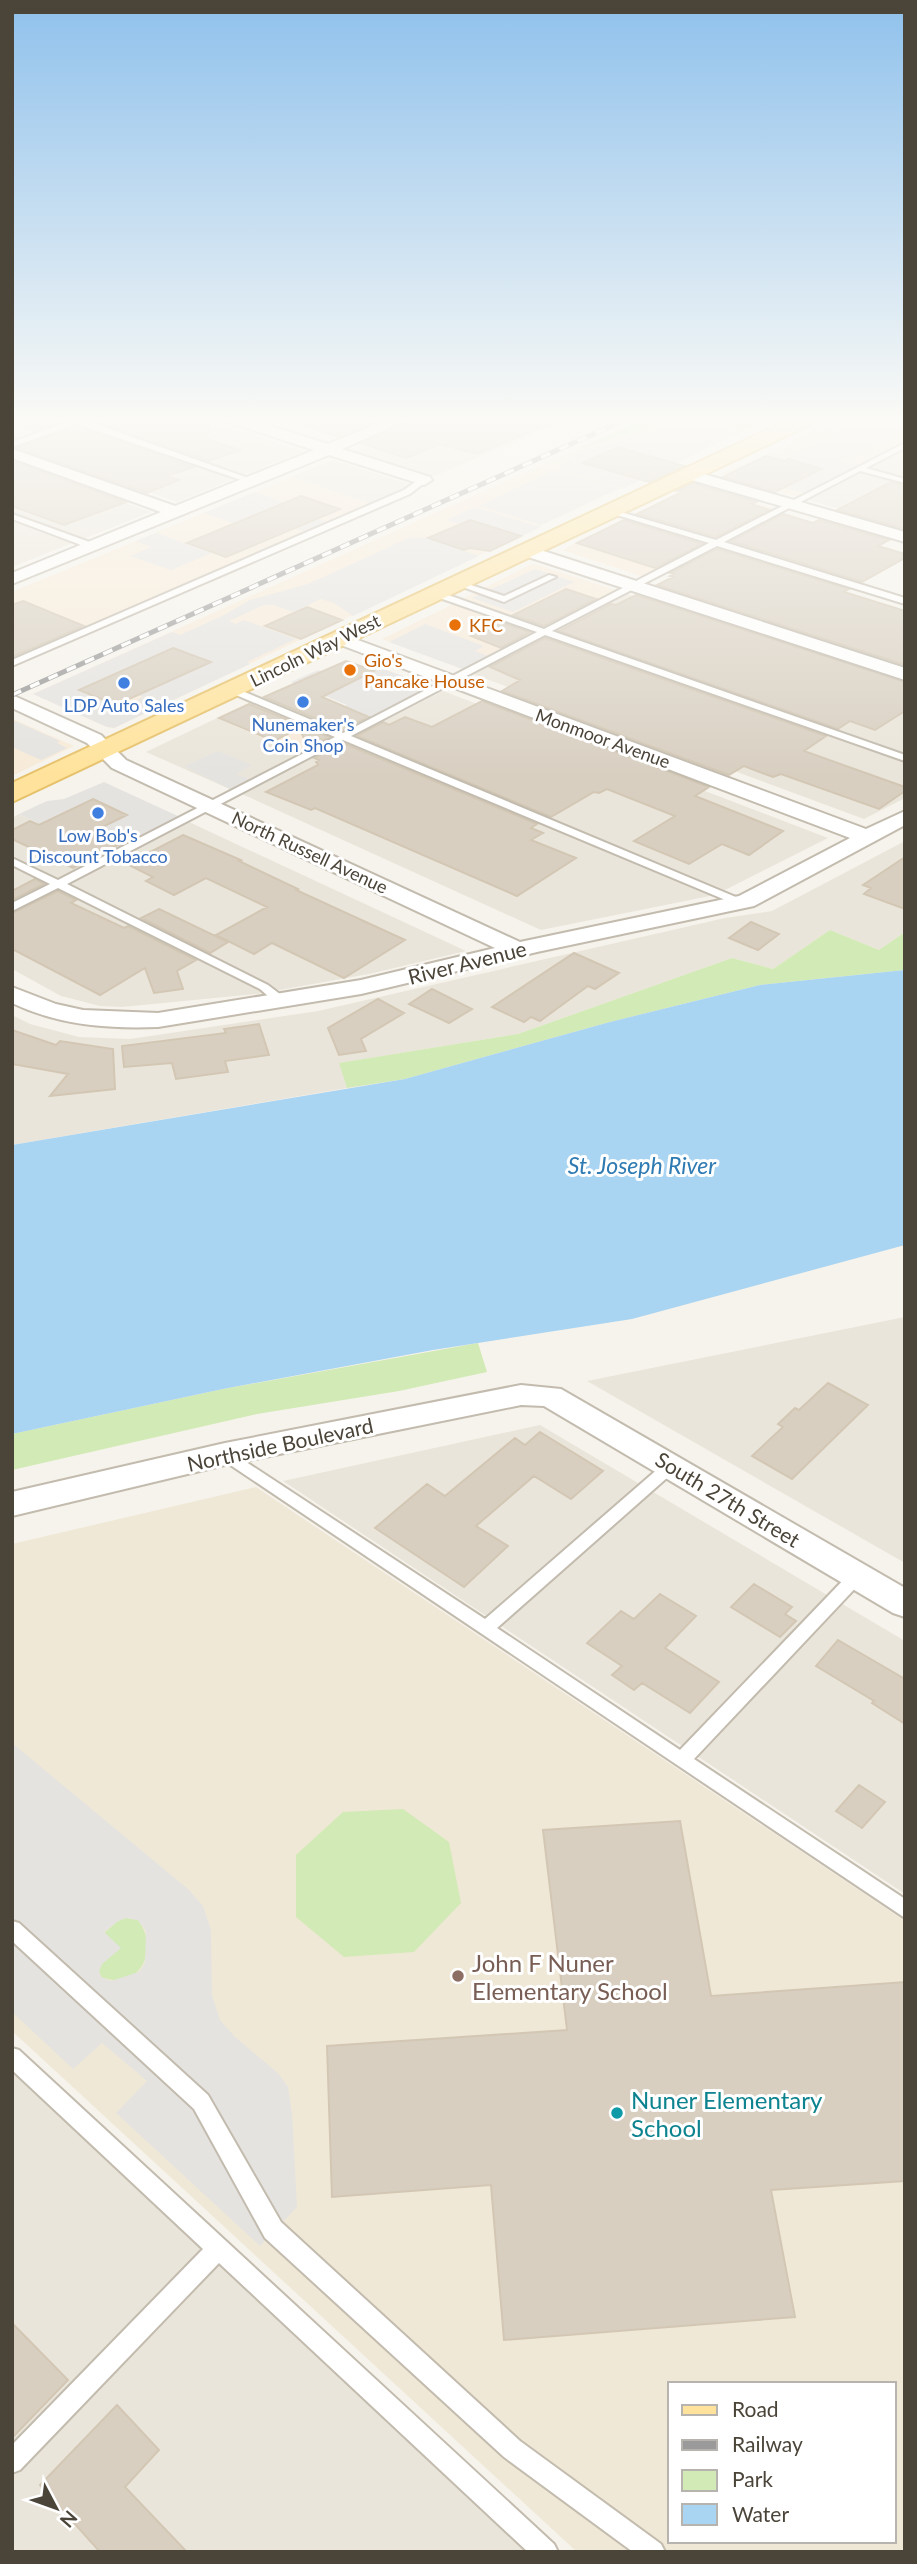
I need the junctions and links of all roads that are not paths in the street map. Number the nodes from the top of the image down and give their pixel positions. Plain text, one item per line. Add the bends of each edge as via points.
1 (70, 538) edge
2 (113, 538) edge
3 (302, 538) edge
4 (552, 538) edge
5 (698, 538) edge
6 (726, 538) edge
7 (715, 543) junction
8 (92, 546) junction
9 (526, 550) junction
10 (552, 577) dead end
11 (12, 579) edge
12 (634, 586) junction
13 (445, 588) junction
14 (905, 601) edge
15 (547, 632) junction
16 (339, 638) junction
17 (12, 663) edge
18 (905, 674) edge
19 (451, 681) junction
20 (232, 690) junction
21 (12, 701) edge
22 (344, 737) junction
23 (105, 750) junction
24 (905, 758) edge
25 (12, 794) edge
26 (210, 806) junction
27 (905, 817) edge
28 (868, 836) junction
29 (12, 860) edge
30 (60, 884) junction
31 (738, 902) junction
32 (12, 908) edge
33 (518, 950) junction
34 (12, 994) edge
35 (281, 1001) junction
36 (550, 1396) joint
37 (225, 1454) junction
38 (672, 1465) junction
39 (12, 1504) edge
40 (857, 1576) junction
41 (905, 1604) edge
42 (486, 1629) junction
43 (682, 1760) junction
44 (905, 1910) edge
45 (12, 1928) edge
46 (12, 2057) edge
47 (218, 2249) junction
48 (12, 2462) edge
49 (546, 2552) edge
50 (653, 2552) edge

1 - 8 lane
2 - 8 street
3 - 17 lane
4 - 9 main road, Lincoln Way West
5 - 7 lane
6 - 7 lane
7 - 12 lane
7 - 14 lane
8 - 11 street
9 - 12 street
9 - 13 main road, Lincoln Way West
10 - 13 lane via 504,599
12 - 15 lane
12 - 18 street
13 - 15 lane
13 - 16 main road, Lincoln Way West
15 - 19 lane
15 - 24 lane
16 - 19 street, Monmoor Avenue
16 - 20 main road, Lincoln Way West
19 - 22 lane
19 - 28 street, Monmoor Avenue
20 - 22 lane
20 - 23 main road, Lincoln Way West
21 - 23 street, North Russell Avenue via 94,739
22 - 26 lane
22 - 31 lane
23 - 25 main road, Lincoln Way West
23 - 26 street, North Russell Avenue via 119,764
26 - 30 lane
26 - 33 street, North Russell Avenue
27 - 28 street, River Avenue
28 - 31 street, River Avenue
29 - 30 lane
30 - 32 lane
30 - 35 lane via 264,987
31 - 33 street, River Avenue
33 - 35 street, River Avenue
34 - 35 street, River Avenue via 51,1012 94,1021 158,1020
36 - 37 street, Northside Boulevard via 521,1395
36 - 38 street, South 27th Street
37 - 39 street, Northside Boulevard
37 - 42 lane
38 - 40 street, South 27th Street
38 - 42 lane
40 - 41 street, South 27th Street
40 - 43 lane
42 - 43 lane
43 - 44 lane
45 - 50 lane via 201,2102 273,2230 512,2449
46 - 47 lane
47 - 48 lane
47 - 49 lane

